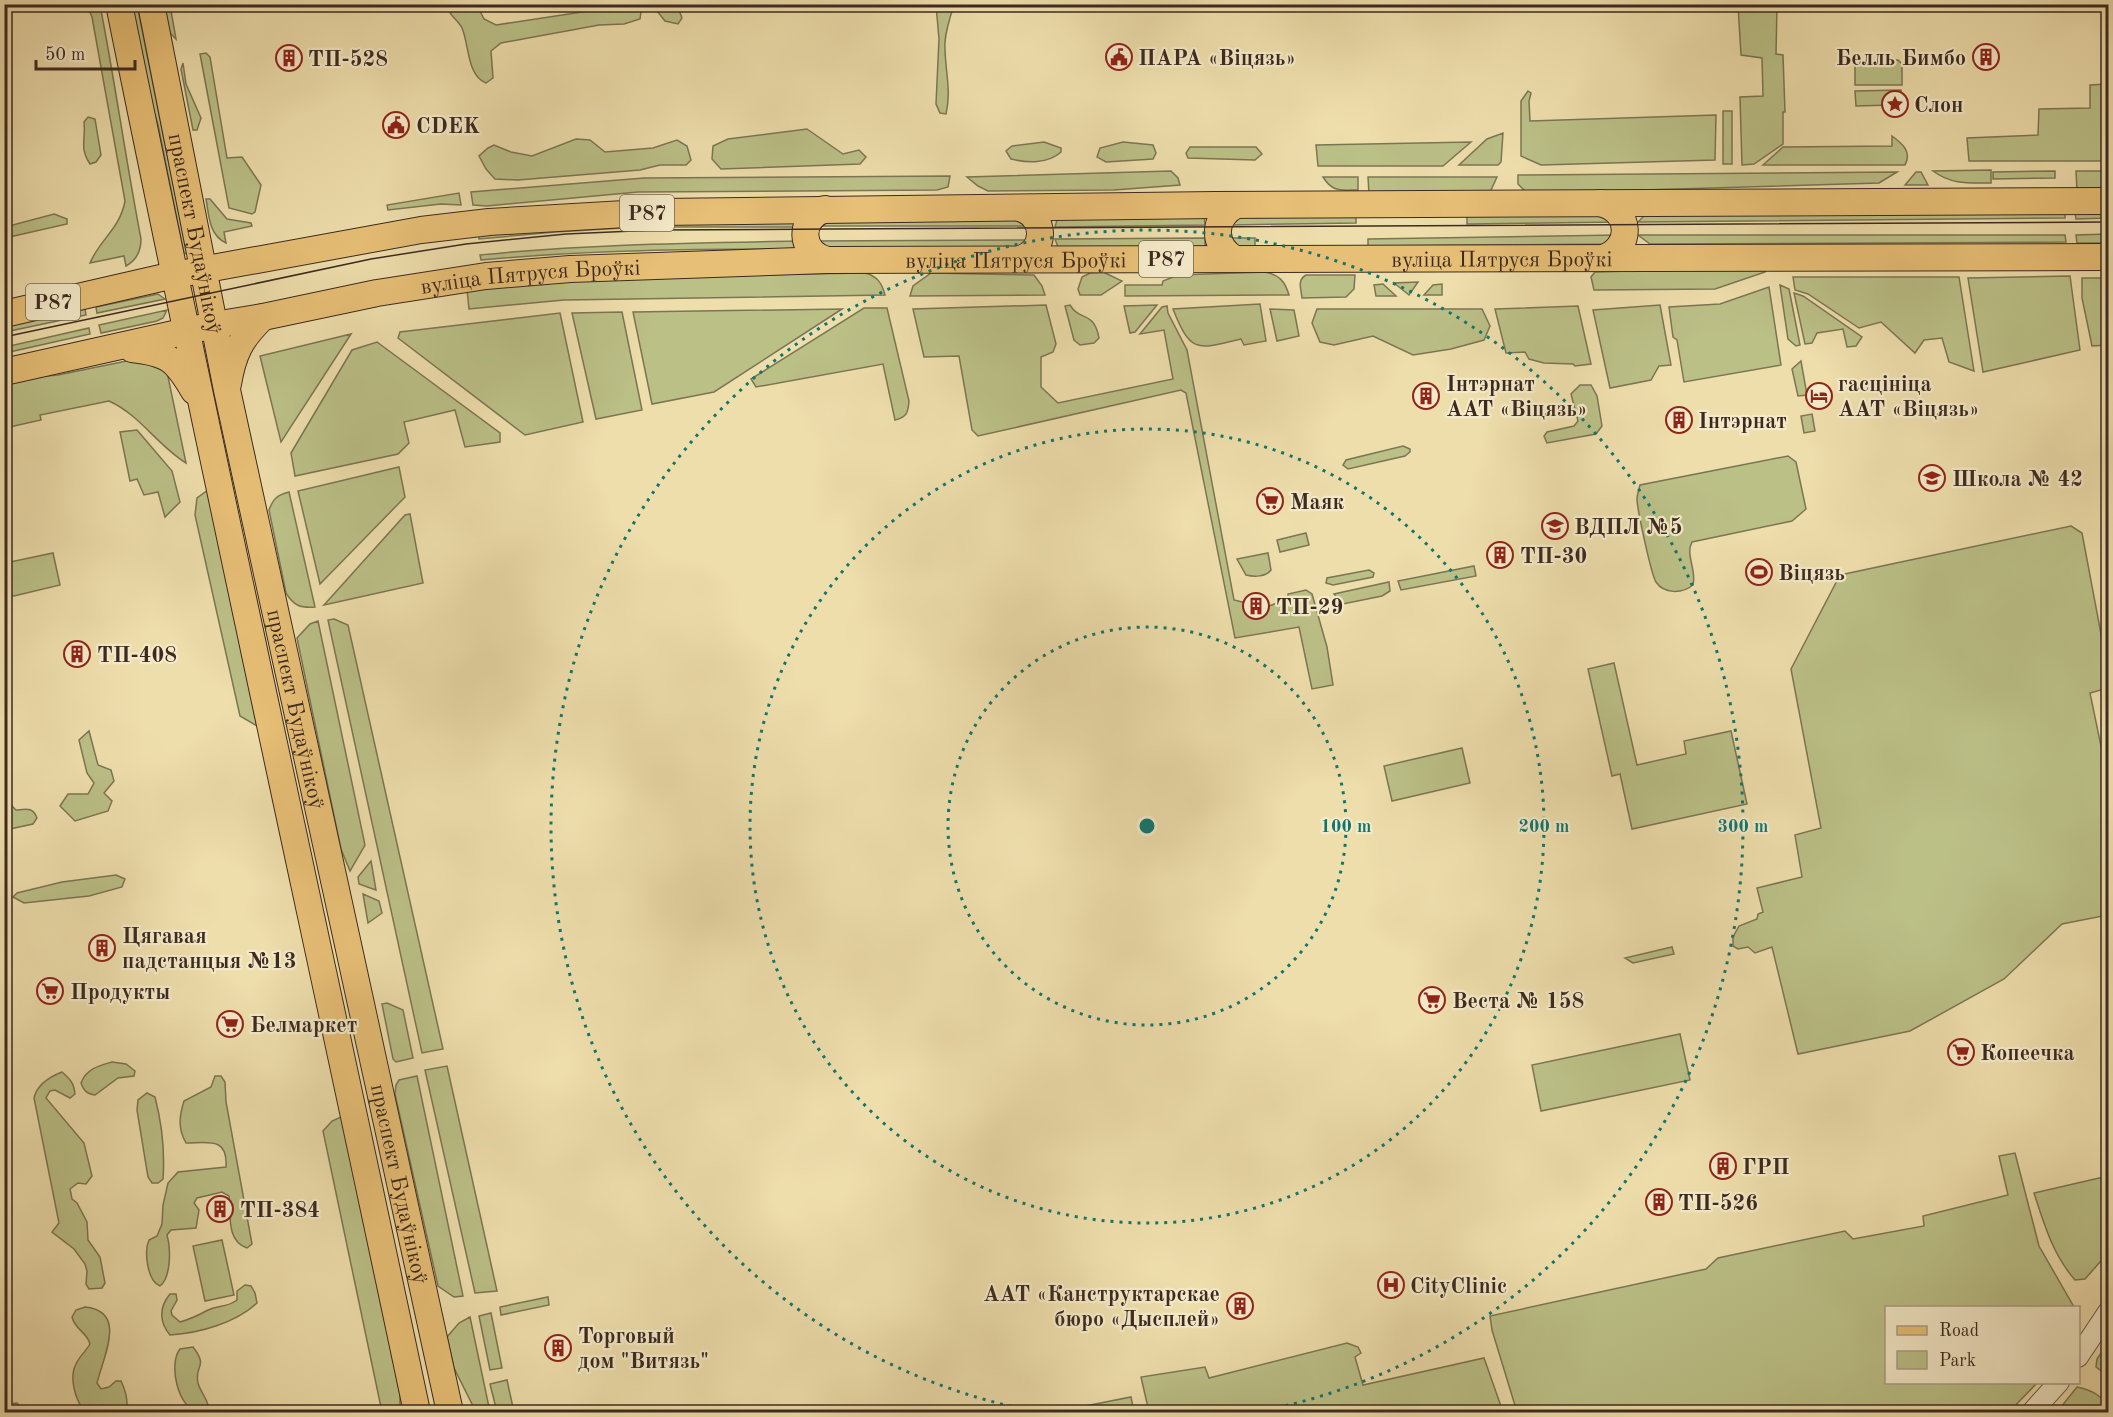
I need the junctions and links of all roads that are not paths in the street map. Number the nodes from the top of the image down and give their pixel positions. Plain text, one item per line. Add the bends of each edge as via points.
1 (118, 4) edge
2 (151, 4) edge
3 (2109, 201) edge
4 (1600, 203) junction
5 (1650, 204) junction
6 (1236, 206) junction
7 (1020, 208) junction
8 (825, 209) junction
9 (194, 226) junction
10 (165, 234) junction
11 (2109, 257) edge
12 (1602, 258) junction
13 (1651, 258) junction
14 (1021, 259) junction
15 (1235, 259) junction
16 (827, 260) junction
17 (244, 262) junction
18 (202, 270) junction
19 (174, 275) junction
20 (101, 291) junction
21 (4, 314) edge
22 (263, 317) junction
23 (214, 325) junction
24 (186, 332) junction
25 (115, 348) junction
26 (4, 372) edge
27 (227, 390) junction
28 (200, 401) junction
29 (279, 629) junction
30 (251, 636) junction
31 (341, 919) junction
32 (314, 925) junction
33 (375, 1072) junction
34 (347, 1078) junction
35 (2109, 1312) edge
36 (429, 1315) junction
37 (398, 1321) junction
38 (2080, 1356) edge
39 (2058, 1384) edge
40 (417, 1413) edge
41 (450, 1413) edge
42 (2032, 1413) edge

1 - 10 main road, праспект Будаўнікоў
2 - 9 main road, праспект Будаўнікоў
3 - 5 main road, Р87
4 - 5 main road, Р87
4 - 6 main road, Р87
4 - 12 main road via 1617,211 1625,228 1619,248
5 - 13 main road via 1640,211 1633,228 1635,243
6 - 7 main road, Р87
6 - 15 main road via 1224,213 1217,232 1224,251
7 - 8 main road, Р87
7 - 14 main road via 1036,220 1041,233 1037,247
8 - 16 main road via 809,221 805,240 811,251
8 - 17 main road, Р87 via 659,212 489,222 421,230
9 - 17 main road via 213,246
9 - 18 main road, праспект Будаўнікоў
10 - 19 main road, праспект Будаўнікоў
10 - 20 main road via 152,257 134,276
11 - 13 main road, вуліца Пятруся Броўкі / Р87
12 - 13 main road, вуліца Пятруся Броўкі / Р87
12 - 15 main road, вуліца Пятруся Броўкі / Р87
14 - 15 main road, вуліца Пятруся Броўкі / Р87
14 - 16 main road, вуліца Пятруся Броўкі / Р87
16 - 22 main road, вуліца Пятруся Броўкі / Р87 via 570,269 486,276
17 - 18 main road, Р87
18 - 19 main road, Р87
18 - 23 main road, праспект Будаўнікоў
19 - 20 main road, Р87
19 - 24 main road, праспект Будаўнікоў
20 - 21 main road, Р87
22 - 23 main road, вуліца Пятруся Броўкі / Р87
22 - 27 main road via 232,361
23 - 24 main road, вуліца Пятруся Броўкі / Р87
23 - 27 main road, праспект Будаўнікоў
24 - 25 main road, вуліца Пятруся Броўкі / Р87
24 - 28 main road, праспект Будаўнікоў
25 - 26 main road, вуліца Пятруся Броўкі / Р87
25 - 28 main road via 168,356 181,368
27 - 29 main road, праспект Будаўнікоў
28 - 30 main road, праспект Будаўнікоў
29 - 30 street
29 - 31 main road, праспект Будаўнікоў
30 - 32 main road, праспект Будаўнікоў
31 - 32 street
31 - 33 main road, праспект Будаўнікоў
32 - 34 main road, праспект Будаўнікоў
33 - 34 street
33 - 36 main road, праспект Будаўнікоў
34 - 37 main road, праспект Будаўнікоў
35 - 38 street
36 - 37 street
36 - 41 main road, праспект Будаўнікоў
37 - 40 main road, праспект Будаўнікоў
39 - 42 street

